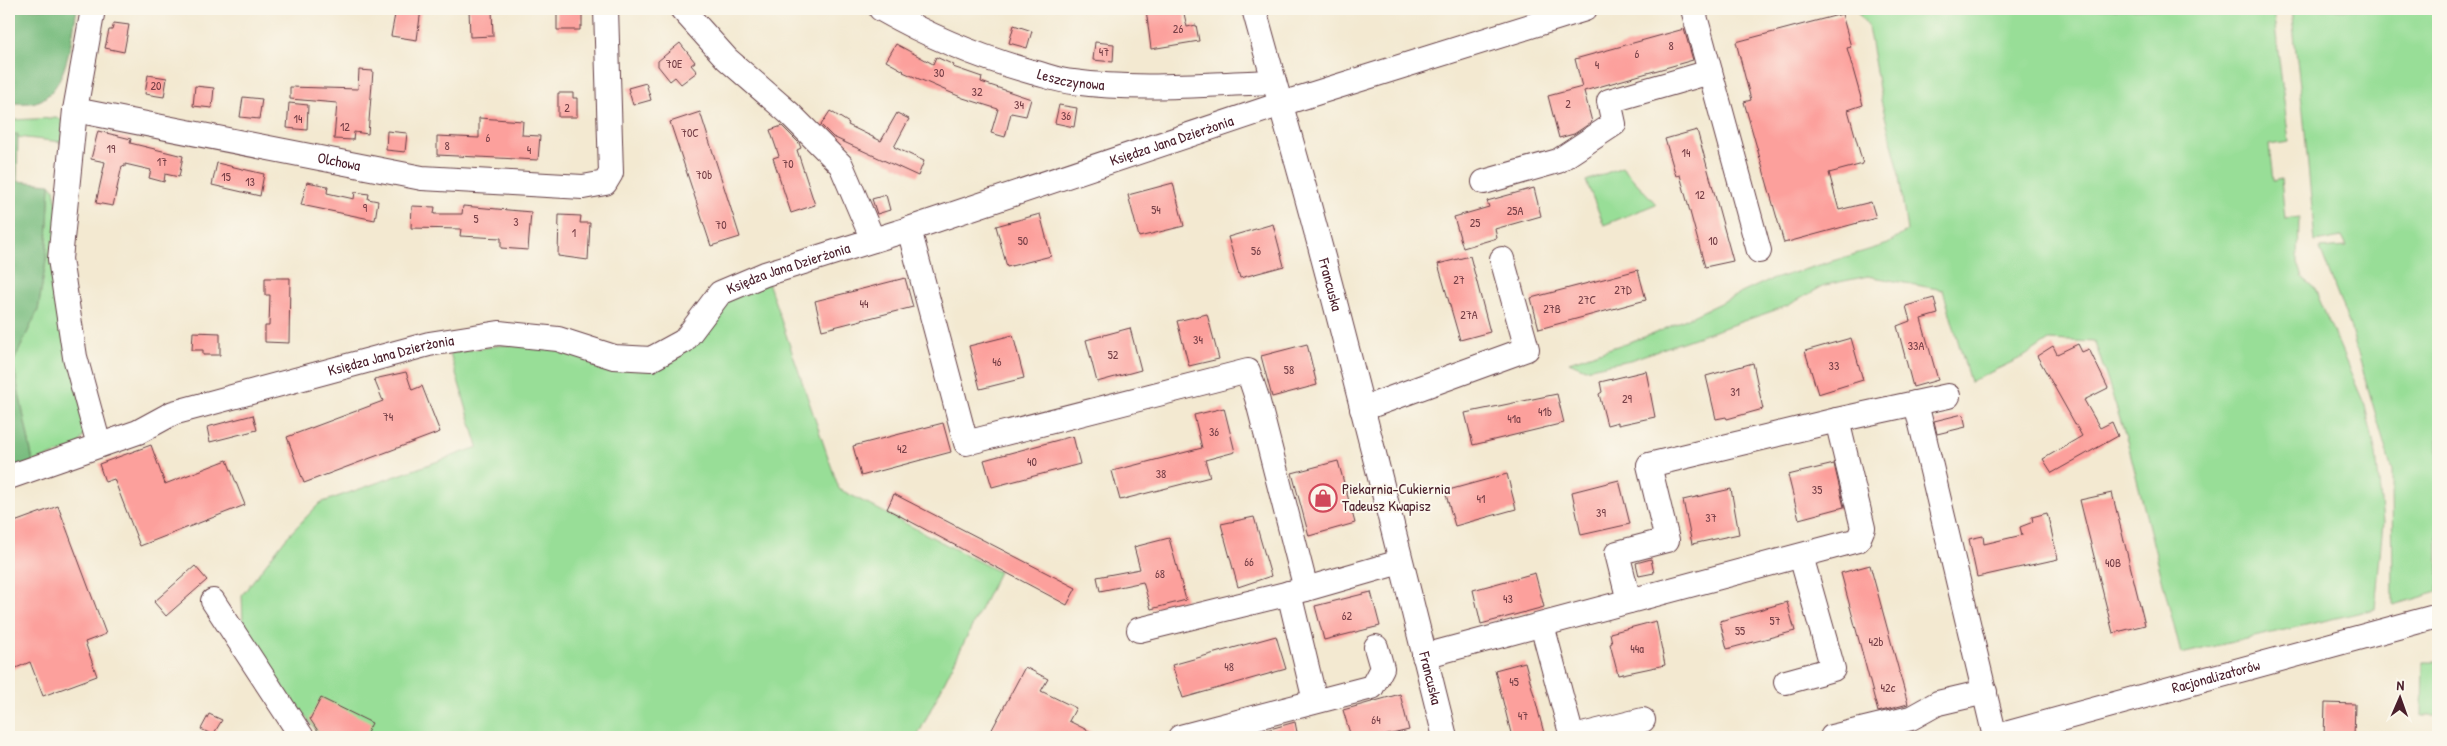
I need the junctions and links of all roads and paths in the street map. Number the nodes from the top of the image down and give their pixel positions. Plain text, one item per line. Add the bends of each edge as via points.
1 (93, 9) edge
2 (606, 9) edge
3 (682, 9) edge
4 (881, 9) edge
5 (1254, 9) edge
6 (1584, 9) edge
7 (1693, 9) edge
8 (1710, 72) junction
9 (1278, 93) junction
10 (75, 110) junction
11 (1484, 182) dead end
12 (909, 229) junction
13 (873, 240) junction
14 (1759, 251) dead end
15 (1502, 259) dead end
16 (1948, 396) dead end
17 (1916, 403) junction
18 (1362, 409) junction
19 (1837, 420) junction
20 (99, 445) junction
21 (9, 477) edge
22 (1801, 556) junction
23 (1400, 562) junction
24 (1297, 591) junction
25 (213, 601) dead end
26 (1629, 601) junction
27 (2438, 616) edge
28 (1542, 625) junction
29 (1139, 630) dead end
30 (1376, 647) dead end
31 (1424, 656) junction
32 (1786, 682) dead end
33 (1985, 692) junction
34 (1315, 701) junction
35 (1636, 727) edge
36 (2042, 731) edge
37 (302, 737) edge
38 (1180, 737) edge
39 (1445, 737) edge
40 (1573, 737) edge
41 (1832, 737) edge
42 (1994, 737) edge

1 - 10 street
2 - 10 street, Olchowa via 611,173 605,183 583,186 422,178
3 - 13 street via 727,59 789,113 841,165
4 - 9 street, Leszczynowa via 961,50 1071,82
5 - 9 street, Francuska
6 - 9 street, Księdza Jana Dzierżonia
7 - 8 street
8 - 11 street via 1609,101 1614,124 1558,161
8 - 14 street
9 - 12 street, Księdza Jana Dzierżonia
9 - 18 street, Francuska
10 - 20 street via 60,259 75,357
12 - 13 street, Księdza Jana Dzierżonia
12 - 24 street via 966,443 1248,371 1257,398
13 - 20 street, Księdza Jana Dzierżonia via 720,292 684,341 652,359 614,357 558,339 499,333 446,341 173,413 138,432
15 - 18 street via 1527,349
16 - 17 street
17 - 19 street
17 - 33 street
18 - 23 street, Francuska
19 - 22 street via 1863,528 1858,540
19 - 26 street via 1649,466 1666,540 1617,553
20 - 21 street, Księdza Jana Dzierżonia
22 - 26 street
22 - 32 street via 1833,669
23 - 24 street
23 - 31 street, Francuska
24 - 29 street
24 - 34 street
25 - 37 street
26 - 28 street
27 - 36 street, Racjonalizatorów
28 - 31 street
28 - 40 street
30 - 34 street via 1382,668 1372,687
31 - 39 street, Francuska
33 - 41 street via 1938,703 1911,718
33 - 42 street
34 - 38 street
35 - 40 street
36 - 42 street, Racjonalizatorów

